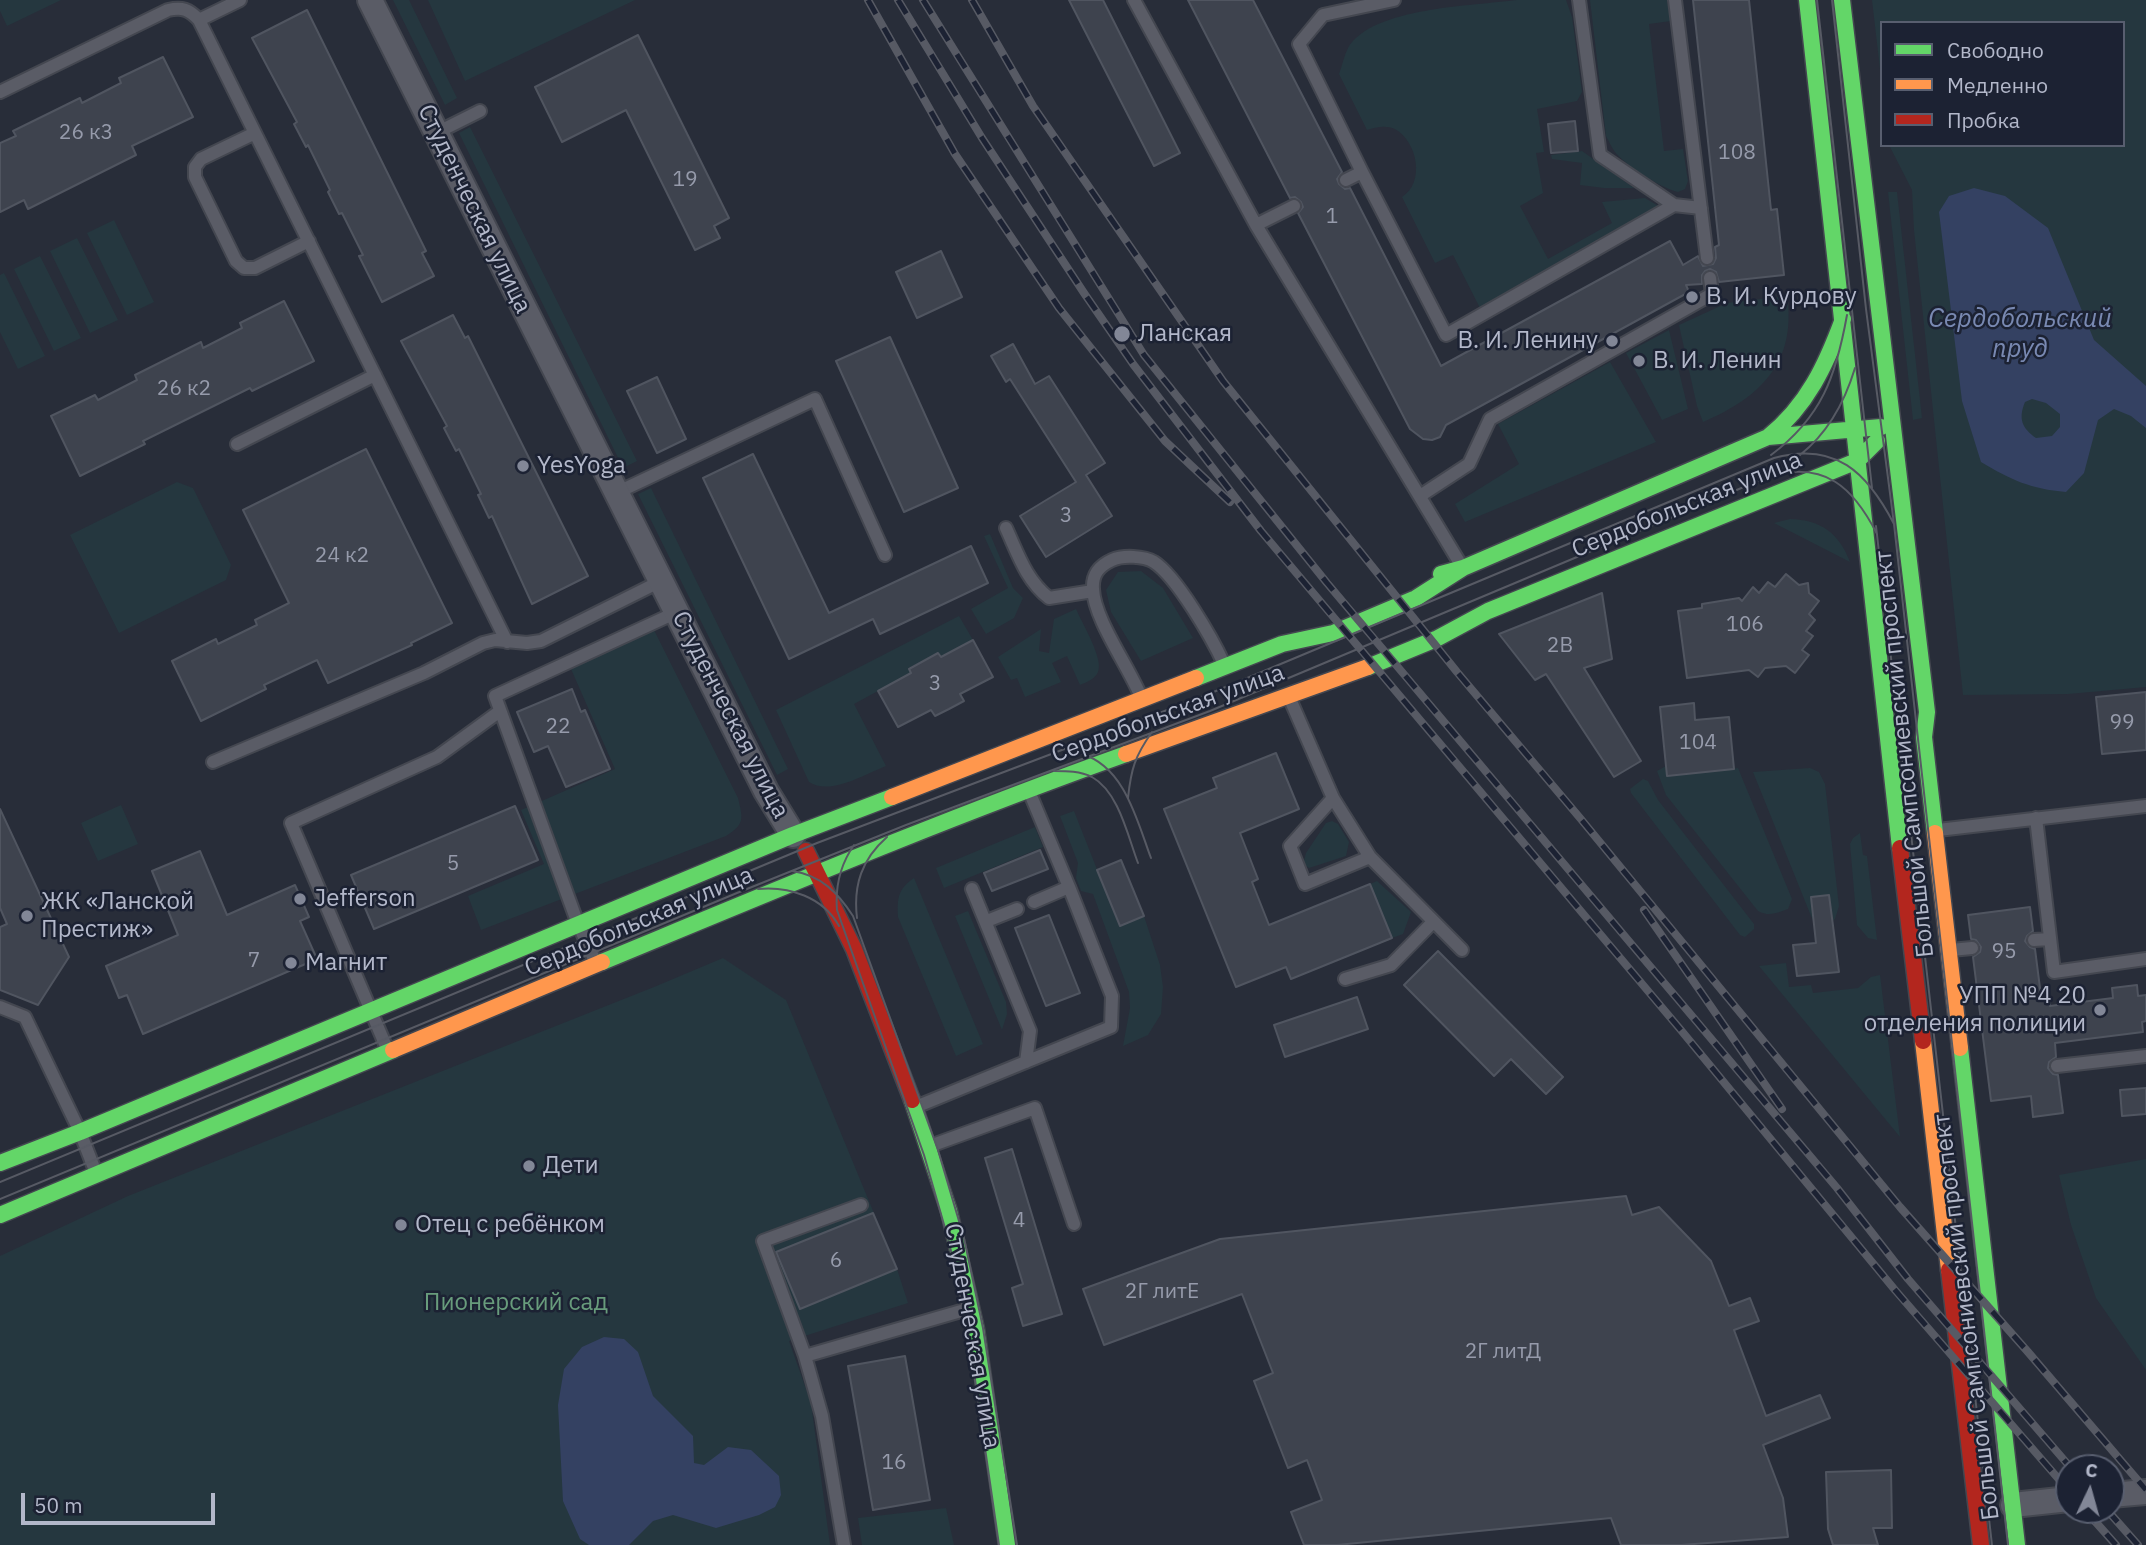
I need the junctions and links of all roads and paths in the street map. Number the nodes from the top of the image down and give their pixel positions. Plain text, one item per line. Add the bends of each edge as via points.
1 (240, 0) edge
2 (370, 0) edge
3 (1134, 0) edge
4 (1394, 0) edge
5 (1579, 0) edge
6 (1675, 0) edge
7 (1807, 0) edge
8 (1842, 0) edge
9 (199, 20) junction
10 (0, 92) edge
11 (480, 111) dead end
12 (255, 133) junction
13 (436, 133) junction
14 (1362, 172) junction
15 (1346, 180) dead end
16 (1294, 205) dead end
17 (1674, 205) junction
18 (1701, 208) junction
19 (1256, 225) junction
20 (309, 241) junction
21 (1707, 258) dead end
22 (1710, 278) dead end
23 (1843, 318) junction
24 (375, 375) junction
25 (1892, 426) junction
26 (1854, 430) junction
27 (1768, 437) junction
28 (237, 444) dead end
29 (1857, 461) junction
30 (616, 493) junction
31 (1420, 496) junction
32 (1006, 528) dead end
33 (885, 555) dead end
34 (1463, 568) junction
35 (662, 582) junction
36 (1408, 582) dead end
37 (1093, 591) junction
38 (677, 612) junction
39 (1325, 618) dead end
40 (507, 642) junction
41 (1282, 645) junction
42 (1225, 667) junction
43 (1296, 693) junction
44 (1143, 700) junction
45 (500, 711) junction
46 (213, 762) dead end
47 (1028, 789) junction
48 (1332, 797) junction
49 (2146, 806) edge
50 (2036, 818) junction
51 (1916, 832) junction
52 (793, 835) junction
53 (1370, 857) junction
54 (818, 872) junction
55 (1069, 887) junction
56 (972, 889) dead end
57 (1034, 902) dead end
58 (1017, 909) dead end
59 (987, 921) junction
60 (1433, 922) junction
61 (578, 924) junction
62 (2050, 939) junction
63 (2034, 940) dead end
64 (1972, 948) dead end
65 (1462, 950) dead end
66 (1929, 952) junction
67 (2146, 960) edge
68 (597, 965) junction
69 (1345, 979) dead end
70 (0, 1007) edge
71 (370, 1011) junction
72 (388, 1052) junction
73 (2146, 1056) edge
74 (1026, 1062) junction
75 (2057, 1066) dead end
76 (915, 1107) junction
77 (80, 1132) junction
78 (929, 1146) junction
79 (0, 1163) edge
80 (96, 1174) junction
81 (861, 1205) dead end
82 (0, 1215) edge
83 (1074, 1224) dead end
84 (972, 1308) junction
85 (805, 1356) junction
86 (2146, 1492) edge
87 (2125, 1494) edge
88 (2055, 1500) edge
89 (2013, 1505) junction
90 (844, 1545) edge
91 (1007, 1545) edge
92 (1981, 1545) edge
93 (2017, 1545) edge

1 - 9 lane
2 - 13 street, Студенческая улица
3 - 19 lane
4 - 14 lane via 1324,15 1299,44
5 - 17 lane via 1600,156
6 - 18 lane
7 - 23 main road, Большой Сампсониевский проспект
8 - 25 main road, Большой Сампсониевский проспект
9 - 10 lane via 180,7 168,10
9 - 12 lane
11 - 13 lane
12 - 20 lane
12 - 20 lane via 201,159 195,167 195,177 236,261 244,268 255,268
13 - 30 street, Студенческая улица
14 - 15 lane
14 - 17 lane via 1446,335
16 - 19 lane
17 - 18 lane
18 - 21 lane
19 - 31 lane
20 - 24 lane
22 - 31 lane via 1712,294 1490,419 1469,464
23 - 26 main road, Большой Сампсониевский проспект
23 - 27 main road, Сердобольская улица via 1830,356 1803,405
24 - 28 lane
24 - 40 lane
25 - 26 main road
25 - 29 main road, Сердобольская улица
25 - 51 main road, Большой Сампсониевский проспект via 1927,712
26 - 27 main road
26 - 29 main road, Большой Сампсониевский проспект
27 - 34 main road, Сердобольская улица
29 - 43 main road, Сердобольская улица via 1489,611 1428,626
29 - 51 main road, Большой Сампсониевский проспект
30 - 33 lane via 815,399
30 - 35 street, Студенческая улица
31 - 34 lane
32 - 37 lane via 1026,573 1049,598
34 - 36 main road, Сердобольская улица
34 - 41 main road, Сердобольская улица via 1416,598 1333,633
35 - 38 street, Студенческая улица
35 - 40 lane via 541,641
37 - 42 lane via 1100,566 1116,558 1151,560 1166,571
37 - 44 lane via 1099,613
38 - 45 lane via 495,696
38 - 52 street, Студенческая улица via 766,791
39 - 41 main road, Сердобольская улица
40 - 46 lane via 484,643
41 - 42 main road, Сердобольская улица
42 - 44 main road, Сердобольская улица
43 - 47 main road, Сердобольская улица
43 - 48 lane
44 - 52 main road, Сердобольская улица
45 - 61 lane
45 - 71 lane via 437,757 291,824
47 - 54 main road, Сердобольская улица
47 - 55 lane
48 - 53 lane
48 - 53 lane via 1290,846 1305,884
49 - 50 lane
50 - 51 lane
50 - 62 lane
51 - 66 main road, Большой Сампсониевский проспект
51 - 66 main road, Большой Сампсониевский проспект
52 - 54 main road, Студенческая улица
52 - 61 main road, Сердобольская улица
53 - 60 lane
54 - 68 main road, Сердобольская улица
54 - 76 main road, Студенческая улица via 854,949
55 - 57 lane
55 - 74 lane via 1112,996 1111,1027
56 - 59 lane
58 - 59 lane
59 - 74 lane via 1030,1031
60 - 65 lane
60 - 69 lane via 1391,965
61 - 68 lane
61 - 71 main road, Сердобольская улица
62 - 63 lane
62 - 67 lane via 2054,972
64 - 66 lane
66 - 89 main road, Большой Сампсониевский проспект
66 - 92 main road, Большой Сампсониевский проспект
68 - 72 main road, Сердобольская улица
70 - 77 lane via 25,1017
71 - 72 lane
71 - 77 main road, Сердобольская улица
72 - 80 main road, Сердобольская улица
73 - 75 lane
74 - 76 lane
76 - 78 main road, Студенческая улица
77 - 79 main road, Сердобольская улица
77 - 80 lane
78 - 83 lane via 1035,1108
78 - 84 main road, Студенческая улица
80 - 82 main road, Сердобольская улица
81 - 85 lane via 763,1241
84 - 85 lane
84 - 91 main road, Студенческая улица
85 - 90 lane via 822,1416
86 - 87 street
88 - 89 street
89 - 93 main road, Большой Сампсониевский проспект

